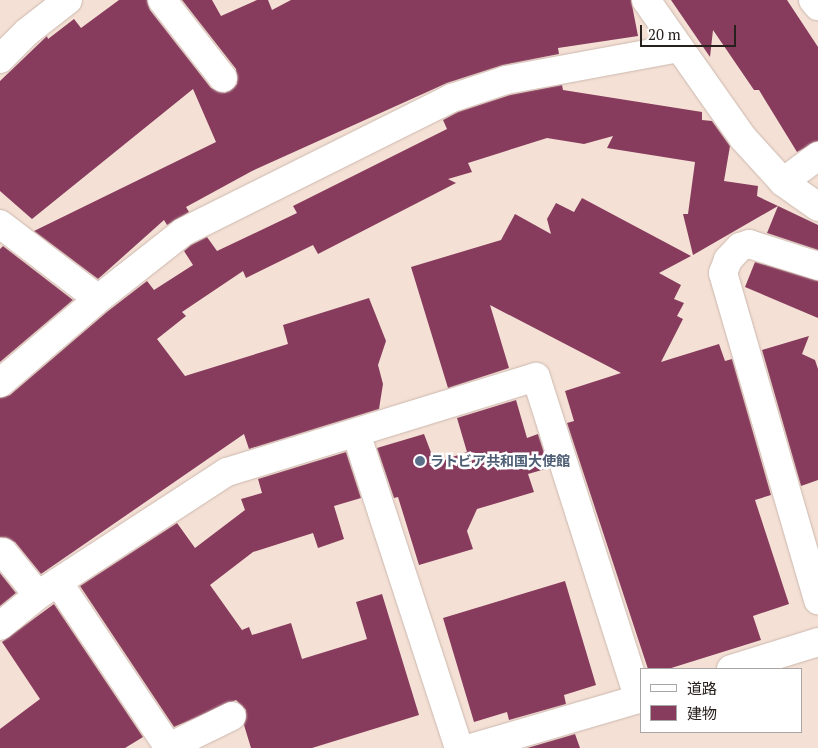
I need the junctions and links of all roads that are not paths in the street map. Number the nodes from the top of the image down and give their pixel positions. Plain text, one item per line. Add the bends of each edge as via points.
1 (68, 0) edge
2 (162, 0) edge
3 (646, 0) edge
4 (814, 0) edge
5 (818, 6) edge
6 (679, 48) junction
7 (0, 59) edge
8 (223, 78) dead end
9 (818, 156) edge
10 (783, 182) junction
11 (818, 207) edge
12 (0, 224) edge
13 (818, 266) edge
14 (98, 298) junction
15 (0, 383) edge
16 (356, 433) junction
17 (2, 552) dead end
18 (48, 589) junction
19 (818, 601) edge
20 (0, 626) edge
21 (818, 642) edge
22 (734, 668) edge
23 (640, 698) edge
24 (232, 716) dead end
25 (169, 747) edge
26 (459, 748) edge
27 (471, 748) edge

1 - 7 street via 27,32
2 - 8 street
3 - 6 street
4 - 5 street
6 - 10 street via 743,138
6 - 14 street via 506,80 452,98 184,232
9 - 10 street
10 - 11 street
12 - 14 street
13 - 19 street via 749,244 740,247 728,260 723,273
14 - 15 street
16 - 18 street via 227,472
16 - 23 street via 536,377
16 - 26 street
17 - 18 street
18 - 20 street
18 - 25 street
21 - 22 street
23 - 27 street
24 - 25 street

